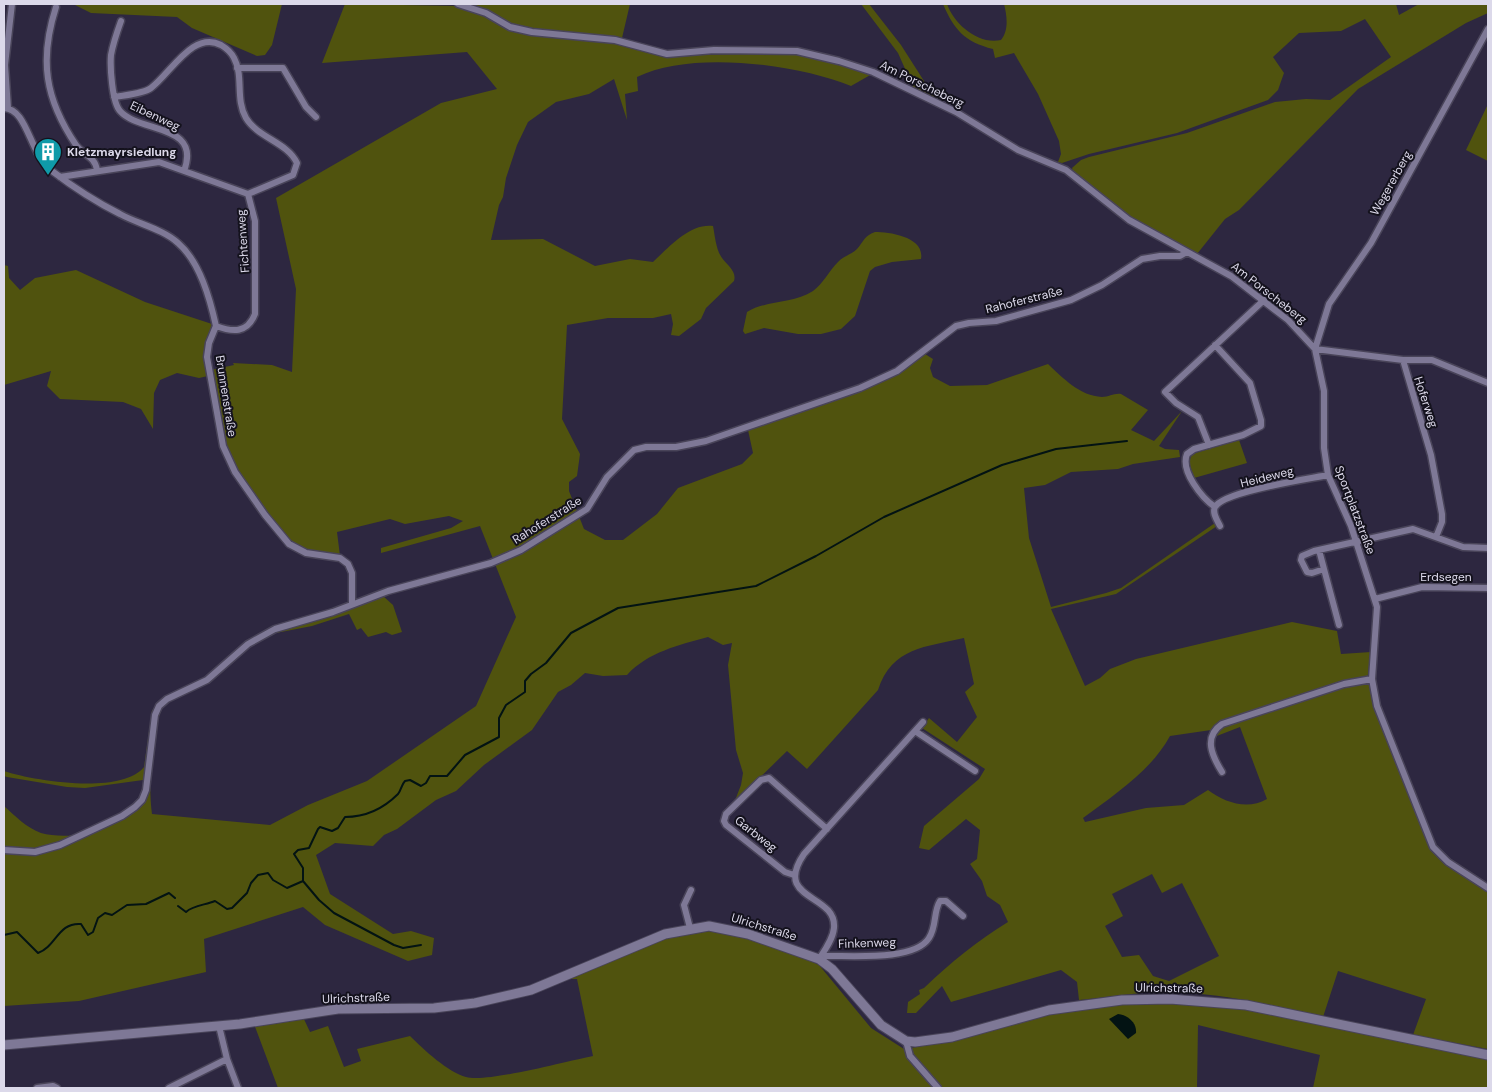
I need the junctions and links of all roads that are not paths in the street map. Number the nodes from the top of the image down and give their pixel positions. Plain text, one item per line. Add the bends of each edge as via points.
1 (12, 4) edge
2 (458, 4) edge
3 (56, 7) dead end
4 (121, 22) dead end
5 (1488, 29) edge
6 (237, 68) junction
7 (114, 97) junction
8 (6, 108) edge
9 (316, 117) dead end
10 (97, 170) junction
11 (184, 171) junction
12 (60, 177) junction
13 (248, 194) junction
14 (1187, 252) junction
15 (1264, 300) junction
16 (216, 326) junction
17 (1215, 345) junction
18 (1315, 349) junction
19 (1402, 360) junction
20 (1488, 382) edge
21 (1209, 445) junction
22 (1328, 475) junction
23 (1216, 507) junction
24 (1220, 526) dead end
25 (1436, 537) junction
26 (1356, 542) junction
27 (1488, 548) edge
28 (1319, 550) junction
29 (1324, 569) junction
30 (1488, 588) edge
31 (1375, 599) junction
32 (352, 604) junction
33 (1339, 625) dead end
34 (1372, 679) junction
35 (923, 722) dead end
36 (915, 731) junction
37 (975, 771) dead end
38 (1222, 772) dead end
39 (827, 829) junction
40 (4, 850) edge
41 (794, 875) junction
42 (1488, 888) edge
43 (691, 890) dead end
44 (963, 916) dead end
45 (690, 928) junction
46 (820, 958) junction
47 (219, 1026) junction
48 (906, 1041) junction
49 (4, 1045) edge
50 (1488, 1055) edge
51 (228, 1059) junction
52 (37, 1088) edge
53 (57, 1088) edge
54 (169, 1088) edge
55 (238, 1088) edge
56 (938, 1088) edge

1 - 8 street via 6,51
2 - 14 street, Am Porscheberg via 518,29 559,37 615,40 667,54 714,50 797,51 856,66 905,86 956,112 1018,150 1066,170 1119,214
3 - 10 street via 48,31 46,54 50,95 77,146 95,160
4 - 7 street, Eibenweg via 111,56
5 - 18 street, Wegererberg via 1371,243 1329,304
6 - 7 street via 228,50 206,40 191,48 150,88
6 - 9 street via 283,68
6 - 13 street via 239,99 248,122 297,163 296,171 290,177
7 - 11 street, Eibenweg via 124,115 180,139 188,154
8 - 12 street via 20,116 38,156
10 - 11 street, Fichtenweg via 158,162
10 - 12 street, Fichtenweg
11 - 13 street, Fichtenweg
12 - 16 street via 119,214 179,244 201,278
13 - 16 street, Fichtenweg via 255,221 255,314 247,326 238,331
14 - 15 street, Am Porscheberg via 1221,270
14 - 32 street, Rahoferstraße via 1180,256 1142,258 1102,285 1072,300 996,321 956,326 898,371 860,388 706,441 634,450 607,477 587,509 522,550 491,564 395,589
15 - 17 street
15 - 18 street, Am Porscheberg via 1302,332
16 - 32 street, Brunnenstraße via 207,357 222,440 229,461 289,544 306,553 340,558 348,564 352,573
17 - 21 street via 1164,393 1198,417
17 - 21 street via 1250,383 1262,420 1261,426 1243,435
18 - 19 street
18 - 22 street, Sportplatzstraße via 1324,392 1324,448
19 - 20 street via 1432,360
19 - 25 street, Hoferweg via 1428,445 1442,514
21 - 23 street via 1190,451 1185,461 1197,488
22 - 23 street, Heideweg via 1258,489 1224,500
22 - 26 street, Sportplatzstraße
23 - 24 street via 1215,517
25 - 26 street via 1410,529
25 - 27 street via 1463,547
26 - 28 street
26 - 31 street, Sportplatzstraße
28 - 29 street
28 - 29 street via 1302,556 1301,560 1309,573
29 - 33 street
30 - 31 street, Erdsegen via 1422,587
31 - 34 street, Sportplatzstraße via 1377,615
32 - 40 street, Rahoferstraße via 266,633 240,650 207,680 163,702 155,715 144,795 129,811 60,845 34,852
34 - 38 street via 1344,684 1222,724 1213,732 1210,742
34 - 42 street, Sportplatzstraße via 1382,721 1428,838 1448,862
35 - 36 street
36 - 37 street
36 - 39 street
39 - 41 street via 804,854
39 - 41 street, Garbweg via 769,778 761,780 726,814 726,826
41 - 46 street, Garbweg via 804,893 827,909 833,919 834,931
43 - 45 street via 684,905
44 - 46 street, Finkenweg via 946,901 940,901 929,939 914,949 889,955
45 - 46 street, Ulrichstraße via 730,929
45 - 47 street, Ulrichstraße via 665,934 531,990 496,999 434,1008 338,1009
46 - 48 street, Ulrichstraße via 880,1025
47 - 49 street, Ulrichstraße
47 - 51 street
48 - 50 street, Ulrichstraße via 926,1043 1022,1016 1072,1006 1170,999 1246,1005
48 - 56 street via 910,1056
51 - 54 street
51 - 55 street
52 - 53 street

